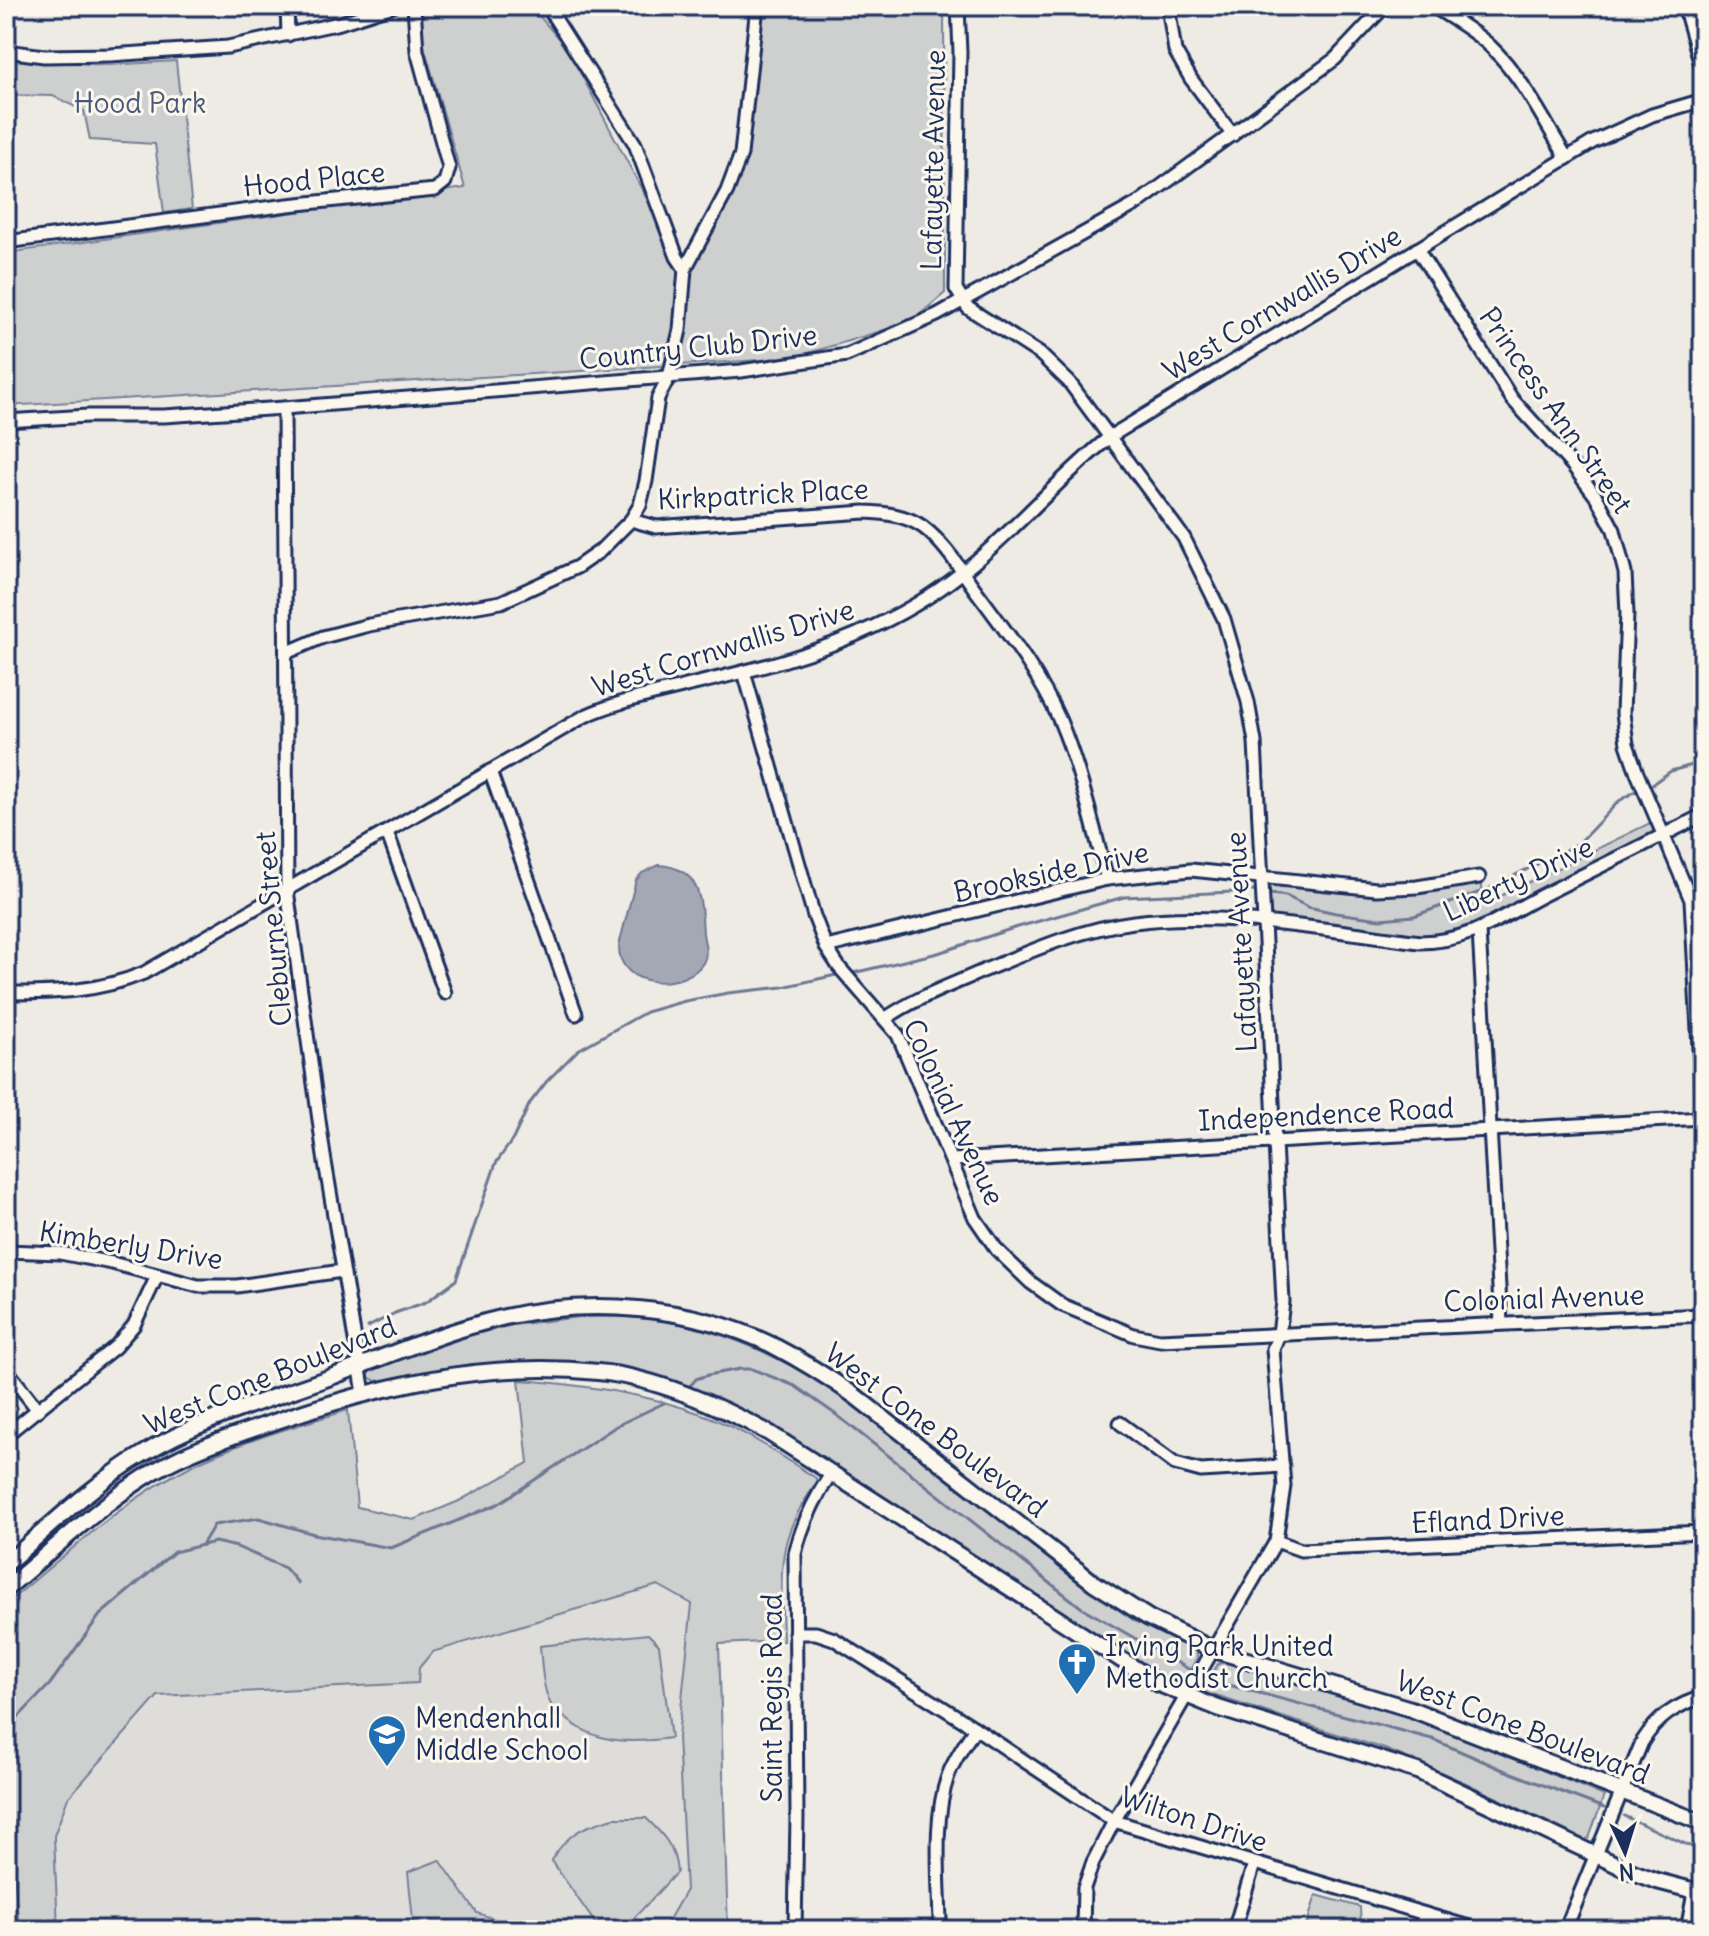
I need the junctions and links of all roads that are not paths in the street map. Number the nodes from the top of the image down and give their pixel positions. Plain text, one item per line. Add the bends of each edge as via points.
1 (287, 6) edge
2 (393, 6) edge
3 (414, 6) edge
4 (547, 6) edge
5 (757, 6) edge
6 (958, 6) edge
7 (1168, 6) edge
8 (1385, 6) edge
9 (1433, 6) edge
10 (1684, 6) edge
11 (288, 35) junction
12 (6, 51) edge
13 (1703, 71) edge
14 (1703, 100) edge
15 (1233, 135) junction
16 (1567, 158) junction
17 (6, 242) edge
18 (1417, 249) junction
19 (685, 269) junction
20 (962, 300) junction
21 (669, 377) junction
22 (284, 408) junction
23 (6, 421) edge
24 (1111, 436) junction
25 (631, 520) junction
26 (963, 571) junction
27 (286, 653) junction
28 (744, 672) junction
29 (490, 771) junction
30 (1703, 815) edge
31 (387, 832) junction
32 (1665, 835) junction
33 (1262, 877) junction
34 (1479, 877) dead end
35 (1107, 879) junction
36 (287, 890) junction
37 (1263, 922) junction
38 (1479, 931) junction
39 (826, 947) junction
40 (6, 993) edge
41 (445, 993) dead end
42 (576, 1014) dead end
43 (885, 1019) junction
44 (1703, 1120) edge
45 (1491, 1128) junction
46 (1274, 1142) junction
47 (952, 1160) junction
48 (6, 1251) edge
49 (342, 1271) junction
50 (157, 1276) junction
51 (1703, 1315) edge
52 (1501, 1323) junction
53 (1279, 1334) junction
54 (359, 1366) junction
55 (6, 1369) edge
56 (364, 1393) junction
57 (38, 1410) junction
58 (1120, 1423) dead end
59 (6, 1435) edge
60 (1283, 1466) junction
61 (831, 1474) junction
62 (1703, 1532) edge
63 (1276, 1541) junction
64 (6, 1564) edge
65 (6, 1589) edge
66 (795, 1633) junction
67 (1214, 1650) junction
68 (1187, 1697) junction
69 (1703, 1697) edge
70 (975, 1728) junction
71 (1620, 1793) junction
72 (1114, 1821) junction
73 (1703, 1823) edge
74 (1594, 1855) junction
75 (1254, 1864) junction
76 (1698, 1892) edge
77 (1425, 1914) junction
78 (795, 1930) edge
79 (940, 1930) edge
80 (1083, 1930) edge
81 (1234, 1930) edge
82 (1420, 1930) edge
83 (1479, 1930) edge
84 (1565, 1930) edge
85 (1687, 1930) edge

1 - 11 street
2 - 11 street
3 - 17 street, Hood Place via 417,51 449,168 445,182 435,190
4 - 19 street via 635,144
5 - 19 street via 739,164
6 - 20 street, Lafayette Avenue via 954,271
7 - 15 street via 1175,51
8 - 15 street, Country Club Drive via 1335,59
9 - 16 street via 1502,59
10 - 13 street
11 - 12 street via 150,54 44,56
14 - 16 street, West Cornwallis Drive via 1633,123
15 - 20 street, Country Club Drive via 1138,203
16 - 18 street, West Cornwallis Drive
18 - 24 street, West Cornwallis Drive
18 - 32 street, Princess Ann Street via 1512,399 1573,466 1614,530 1625,573 1625,734
19 - 21 street
20 - 21 street, Country Club Drive via 847,355
20 - 24 street, Lafayette Avenue via 1040,354
21 - 22 street, Country Club Drive
21 - 25 street via 658,398 646,481
22 - 23 street, Country Club Drive
22 - 27 street, Cleburne Street
24 - 26 street, West Cornwallis Drive
24 - 33 street, Lafayette Avenue via 1184,538 1225,621 1255,742
25 - 26 street, Kirkpatrick Place via 656,527 887,513 923,527
25 - 27 street via 577,567 501,602 369,625
26 - 28 street, West Cornwallis Drive via 864,632
26 - 35 street, Kirkpatrick Place via 1060,721
27 - 36 street, Cleburne Street
28 - 29 street, West Cornwallis Drive via 600,709
28 - 39 street, Colonial Avenue
29 - 31 street, West Cornwallis Drive
29 - 42 street
30 - 32 street, Liberty Drive
31 - 36 street, West Cornwallis Drive
31 - 41 street
32 - 38 street, Liberty Drive
32 - 44 street, Princess Ann Street via 1691,900
33 - 34 street, Brookside Drive via 1377,889
33 - 35 street, Brookside Drive via 1191,870
33 - 37 street, Lafayette Avenue
35 - 39 street, Brookside Drive
36 - 40 street, West Cornwallis Drive via 158,967 123,982 70,993
36 - 49 street, Cleburne Street
37 - 38 street, Liberty Drive via 1420,942
37 - 43 street, Liberty Drive via 1165,919 1081,933 907,1004
37 - 46 street, Lafayette Avenue
38 - 45 street
39 - 43 street, Colonial Avenue
43 - 47 street, Colonial Avenue via 898,1035
44 - 45 street, Independence Road
45 - 46 street, Independence Road
45 - 52 street
46 - 47 street, Independence Road
46 - 53 street, Lafayette Avenue via 1283,1302
47 - 53 street, Colonial Avenue via 975,1218 997,1250 1062,1305 1134,1335 1160,1340
48 - 50 street, Kimberly Drive via 60,1253
49 - 50 street, Kimberly Drive via 237,1286 198,1286
49 - 54 street, Cleburne Street
50 - 57 street via 134,1325 115,1347
51 - 52 street, Colonial Avenue
52 - 53 street, Colonial Avenue
53 - 60 street, Lafayette Avenue via 1273,1349
54 - 56 street, Cleburne Street
54 - 64 main road, West Cone Boulevard via 188,1430 144,1453
54 - 67 main road, West Cone Boulevard via 481,1323 535,1312 637,1309 734,1330 817,1370 1094,1583
55 - 57 street
56 - 61 main road, West Cone Boulevard via 472,1372 600,1372 700,1399 734,1414
56 - 65 main road, West Cone Boulevard via 174,1460 102,1510
57 - 59 street
58 - 60 street via 1175,1464 1201,1471
60 - 63 street, Lafayette Avenue
61 - 66 street, Saint Regis Road via 800,1531
61 - 68 main road, West Cone Boulevard via 1106,1652
62 - 63 street, Efland Drive via 1301,1550
63 - 67 street, Lafayette Avenue
66 - 70 street, Wilton Drive via 834,1639
66 - 78 street, Saint Regis Road
67 - 68 street, Lafayette Avenue
67 - 71 main road, West Cone Boulevard via 1411,1709
68 - 72 street, Lafayette Avenue
68 - 74 main road, West Cone Boulevard via 1417,1771
69 - 71 street via 1653,1724
70 - 72 street, Wilton Drive
70 - 79 street via 943,1792
71 - 73 main road, West Cone Boulevard
71 - 74 street
72 - 75 street, Wilton Drive
72 - 80 street, Lafayette Avenue via 1084,1888
74 - 76 main road, West Cone Boulevard
74 - 84 street
75 - 77 street, Wilton Drive
75 - 81 street
76 - 85 street
77 - 82 street
77 - 83 street, Wilton Drive

